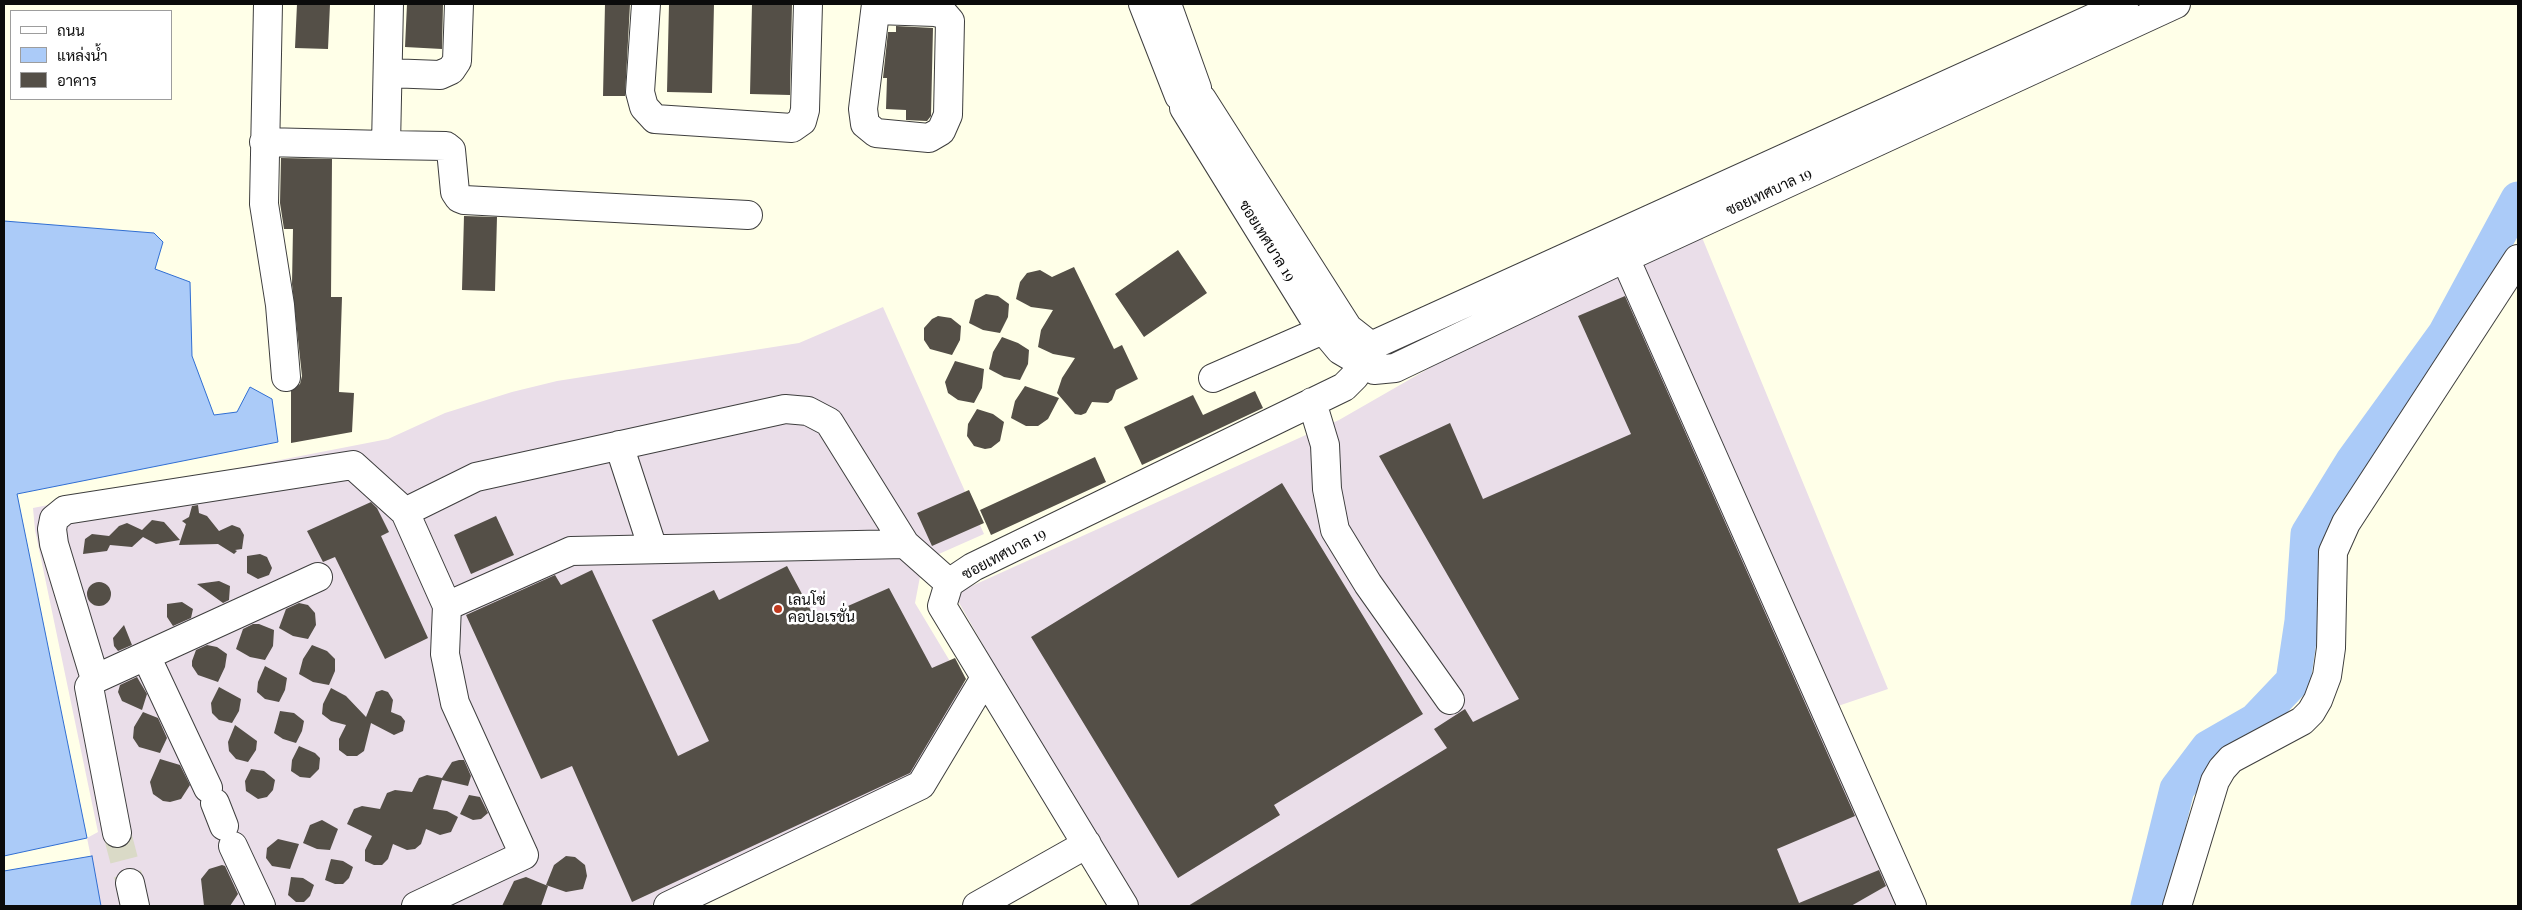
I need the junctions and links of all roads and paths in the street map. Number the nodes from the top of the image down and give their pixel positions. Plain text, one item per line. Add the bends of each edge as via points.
1 (268, 4) edge
2 (389, 4) edge
3 (459, 4) edge
4 (646, 4) edge
5 (808, 4) edge
6 (1143, 4) edge
7 (1167, 4) edge
8 (2124, 4) edge
9 (2176, 4) edge
10 (876, 7) edge
11 (388, 73) junction
12 (1191, 98) junction
13 (264, 142) junction
14 (386, 145) junction
15 (748, 215) dead end
16 (1625, 258) junction
17 (2518, 259) edge
18 (1332, 324) junction
19 (1367, 356) junction
20 (286, 377) dead end
21 (1213, 378) dead end
22 (1312, 402) junction
23 (619, 446) junction
24 (405, 512) junction
25 (905, 544) junction
26 (653, 549) junction
27 (318, 577) dead end
28 (949, 583) junction
29 (447, 606) junction
30 (146, 656) junction
31 (985, 678) junction
32 (95, 679) junction
33 (1450, 700) dead end
34 (117, 833) tunnel mouth
35 (1087, 844) junction
36 (261, 906) edge
37 (416, 906) edge
38 (668, 906) edge
39 (977, 906) edge
40 (1124, 906) edge
41 (1912, 906) edge
42 (2176, 906) edge

1 - 13 street
2 - 11 street
3 - 11 street via 457,61 451,70 440,75
4 - 5 street via 640,92 644,107 655,119 792,128 802,121 805,110
6 - 12 street, ซอยเทศบาล 19
7 - 12 street, ซอยเทศบาล 19
8 - 19 street, ซอยเทศบาล 19
9 - 16 street, ซอยเทศบาล 19
10 - 10 street via 934,12 944,14 950,21 948,115 941,131 929,138 876,133 865,124 863,109
11 - 14 street
12 - 18 street, ซอยเทศบาล 19
13 - 14 street
13 - 20 street via 264,204 280,305
14 - 15 street via 446,146 451,150 455,192 464,200
16 - 19 street, ซอยเทศบาล 19 via 1395,368 1374,370
16 - 41 street
17 - 42 street via 2346,523 2333,552 2331,648 2318,700 2302,720 2231,759 2222,769 2215,781
18 - 19 street, ซอยเทศบาล 19 via 1340,350
18 - 21 street
19 - 22 street, ซอยเทศบาล 19 via 1355,376 1344,386
22 - 28 street, ซอยเทศบาล 19 via 973,567
22 - 33 street via 1325,445 1327,489 1335,530 1368,584
23 - 24 street via 476,478
23 - 25 street via 785,409 808,411 829,422
23 - 26 street
24 - 29 street
24 - 32 street via 354,465 65,510 54,519 54,544
25 - 26 street
25 - 28 street
26 - 29 street via 571,551
27 - 30 street
28 - 31 street, ซอยเทศบาล 19 via 942,606
29 - 37 street via 445,654 455,703 524,855
30 - 32 street
30 - 36 street
31 - 35 street, ซอยเทศบาล 19
31 - 38 street via 922,784
32 - 34 street via 89,687
35 - 39 street
35 - 40 street, ซอยเทศบาล 19

